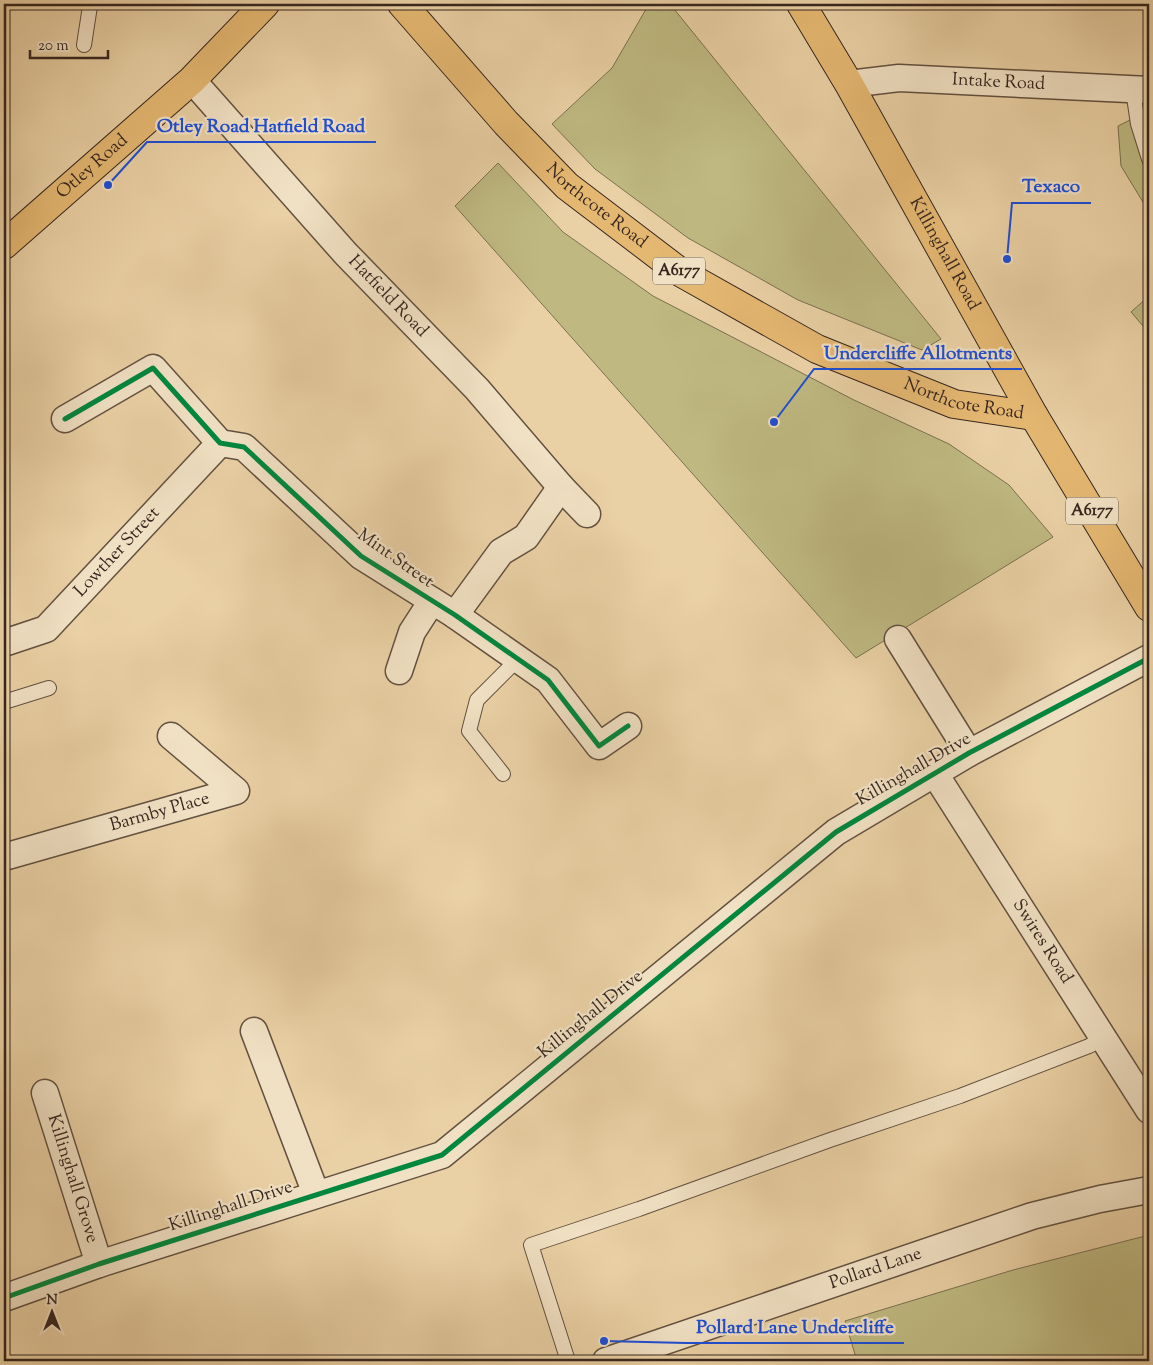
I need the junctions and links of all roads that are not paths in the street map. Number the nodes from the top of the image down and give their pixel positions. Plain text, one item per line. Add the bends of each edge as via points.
1 (91, 4) edge
2 (265, 4) edge
3 (402, 4) edge
4 (801, 4) edge
5 (84, 45) dead end
6 (192, 80) junction
7 (849, 84) junction
8 (1141, 90) edge
9 (1149, 159) edge
10 (4, 245) edge
11 (1034, 416) junction
12 (65, 419) dead end
13 (220, 443) junction
14 (561, 488) junction
15 (587, 514) dead end
16 (432, 601) junction
17 (1149, 607) edge
18 (455, 615) junction
19 (898, 639) dead end
20 (4, 643) edge
21 (1149, 658) edge
22 (518, 659) junction
23 (399, 671) dead end
24 (49, 688) dead end
25 (4, 702) edge
26 (628, 726) dead end
27 (171, 736) dead end
28 (969, 754) junction
29 (503, 774) dead end
30 (936, 774) junction
31 (4, 857) edge
32 (254, 1031) dead end
33 (1104, 1038) junction
34 (45, 1093) dead end
35 (1149, 1110) edge
36 (1149, 1190) edge
37 (316, 1194) junction
38 (99, 1264) junction
39 (4, 1298) edge
40 (669, 1351) edge
41 (568, 1361) edge
42 (606, 1361) edge

1 - 5 lane
2 - 6 main road, Otley Road
3 - 11 main road, Northcote Road / A6177 via 567,186 680,272 817,349 954,404
4 - 7 main road, Killinghall Road
6 - 10 main road, Otley Road
6 - 14 street, Hatfield Road via 346,254 477,389
7 - 8 street, Intake Road via 899,78
7 - 11 main road, Killinghall Road
8 - 9 lane via 1138,124
11 - 17 main road, Killinghall Road / A6177
12 - 13 street via 153,368
13 - 16 street, Mint Street via 244,447 362,556
13 - 20 street, Lowther Street via 46,629
14 - 15 street, Hatfield Road
14 - 18 street via 526,537 501,552
16 - 18 street, Mint Street
16 - 23 street via 412,632
18 - 22 street, Mint Street
19 - 28 street
21 - 28 street, Killinghall Drive
22 - 26 street, Mint Street via 548,680 598,746
22 - 29 lane via 477,700 469,731
24 - 25 lane
27 - 31 street, Barmby Place via 236,791
28 - 30 street, Killinghall Drive
30 - 33 street, Swires Road
30 - 37 street, Killinghall Drive via 836,832 442,1155
32 - 37 street
33 - 35 street, Swires Road
33 - 41 lane via 960,1096 531,1245
34 - 38 street, Killinghall Grove
36 - 40 street, Pollard Lane via 1032,1216
37 - 38 street, Killinghall Drive
38 - 39 street, Killinghall Drive
40 - 42 street, Pollard Lane

